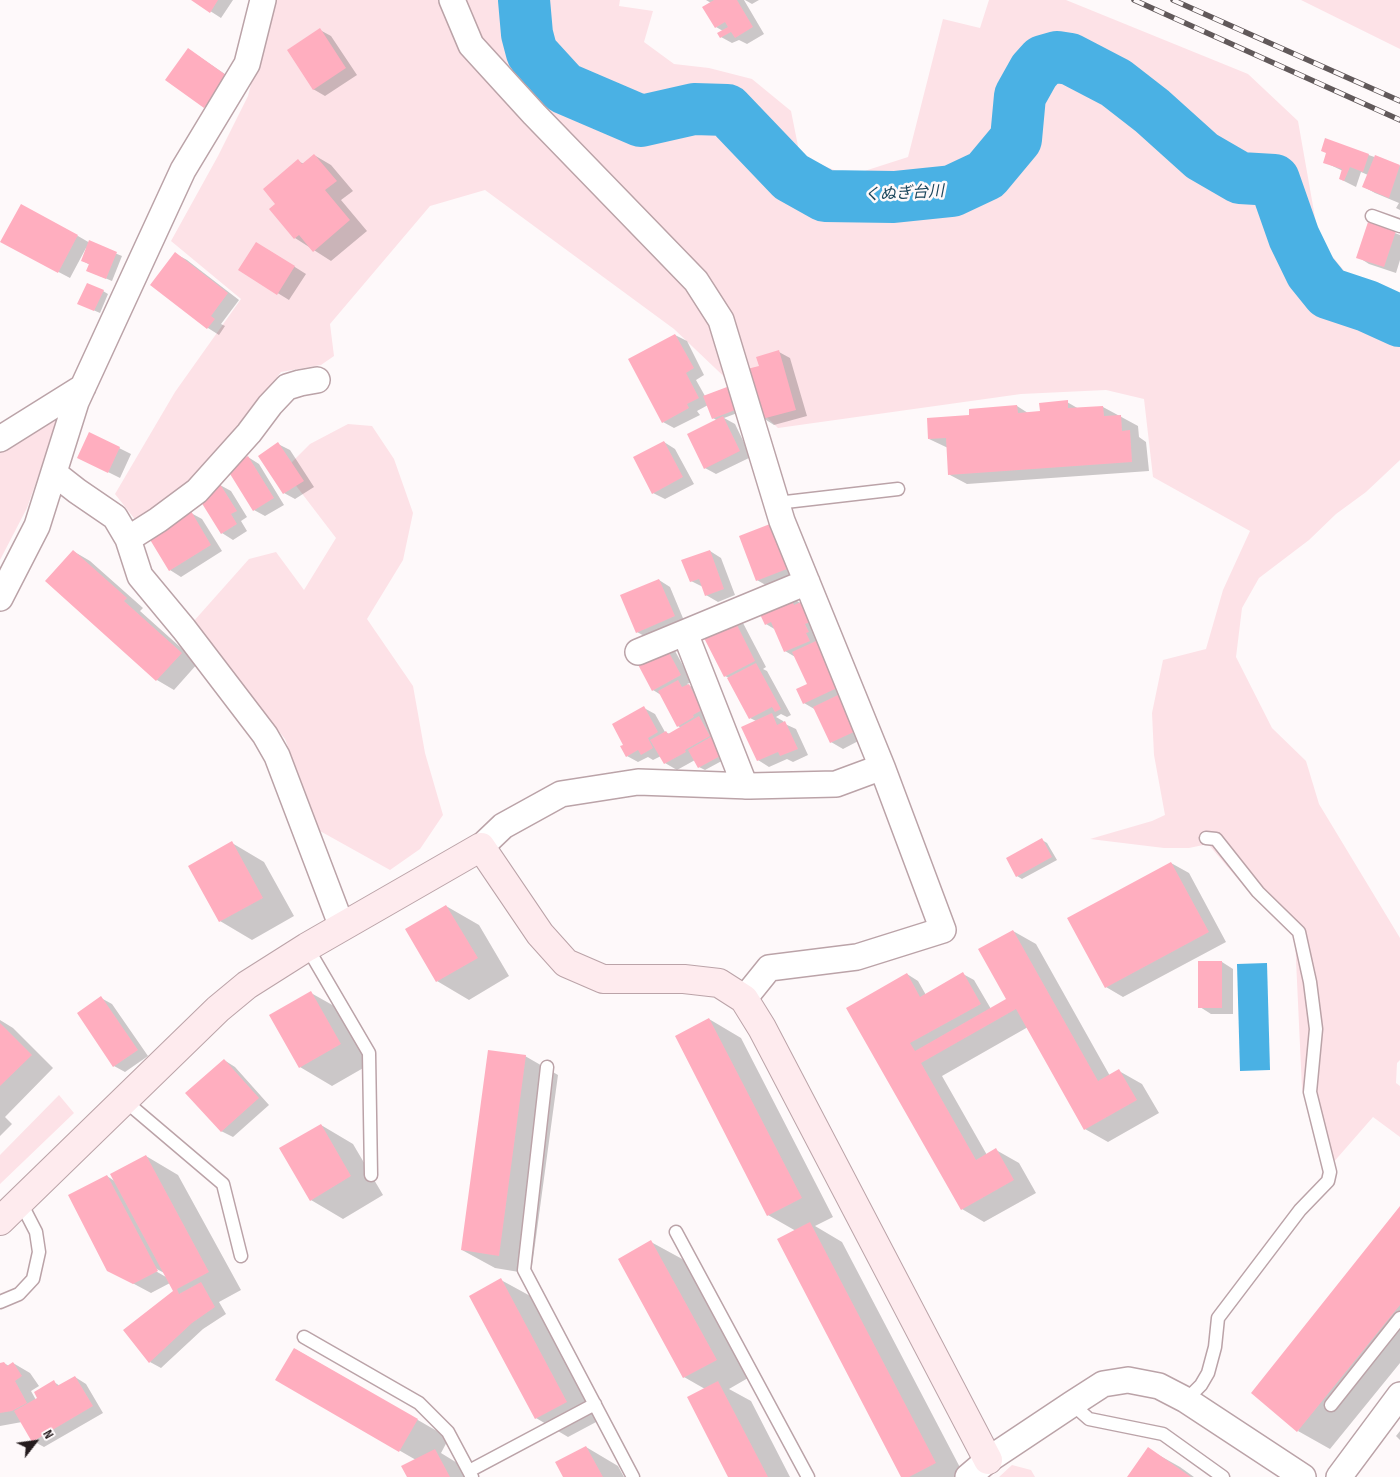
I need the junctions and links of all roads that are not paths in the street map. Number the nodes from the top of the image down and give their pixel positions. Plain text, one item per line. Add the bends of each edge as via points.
1 (263, 0) edge
2 (452, 0) edge
3 (1372, 216) dead end
4 (1400, 226) edge
5 (317, 380) dead end
6 (83, 387) junction
7 (0, 439) edge
8 (54, 473) junction
9 (898, 489) dead end
10 (777, 503) junction
11 (128, 538) junction
12 (807, 582) junction
13 (0, 598) edge
14 (685, 633) junction
15 (638, 652) dead end
16 (882, 767) junction
17 (746, 786) junction
18 (1206, 838) dead end
19 (481, 847) junction
20 (342, 927) junction
21 (307, 947) junction
22 (744, 999) junction
23 (547, 1067) dead end
24 (124, 1100) junction
25 (371, 1175) dead end
26 (20, 1201) junction
27 (0, 1221) edge
28 (676, 1232) dead end
29 (240, 1256) dead end
30 (0, 1302) edge
31 (1400, 1318) edge
32 (304, 1337) dead end
33 (1400, 1395) edge
34 (1186, 1400) junction
35 (595, 1404) junction
36 (1072, 1404) junction
37 (1331, 1405) dead end
38 (988, 1460) junction
39 (470, 1474) edge
40 (633, 1477) edge
41 (808, 1477) edge
42 (968, 1477) edge
43 (1223, 1477) edge
44 (1302, 1477) edge
45 (1339, 1477) edge

1 - 6 street via 247,64 183,170
2 - 10 street via 471,44 534,114 696,281 720,320
3 - 4 lane
5 - 11 street via 287,387 197,491
6 - 7 street
6 - 8 street
8 - 11 street via 76,492 115,517
8 - 13 street via 36,526
9 - 10 lane
10 - 12 street
11 - 20 street via 140,576 190,637 278,756
12 - 14 street
12 - 16 street
14 - 15 street
14 - 17 street
16 - 17 street via 836,784
16 - 22 street via 943,930 857,957 769,968
17 - 19 street via 638,782 561,794 503,826
18 - 34 lane via 1216,839 1258,892 1299,932 1316,1029 1310,1092 1330,1172 1328,1181 1300,1210 1218,1318 1208,1373
19 - 20 street
19 - 22 street via 540,934 566,964 604,979 719,983
20 - 21 street
21 - 24 street via 247,985 218,1009
21 - 25 lane via 369,1053
22 - 38 street via 767,1036
23 - 35 lane via 524,1270
24 - 26 street
24 - 29 lane via 223,1184
26 - 27 street
26 - 30 lane via 36,1232 39,1252 33,1279 19,1294
28 - 41 lane
31 - 37 lane
32 - 39 lane via 419,1403 448,1432
33 - 45 street
34 - 36 street via 1159,1386 1128,1380 1103,1384
34 - 44 street
35 - 39 lane
35 - 40 lane
36 - 38 street
36 - 43 lane via 1089,1419 1163,1434
38 - 42 street

